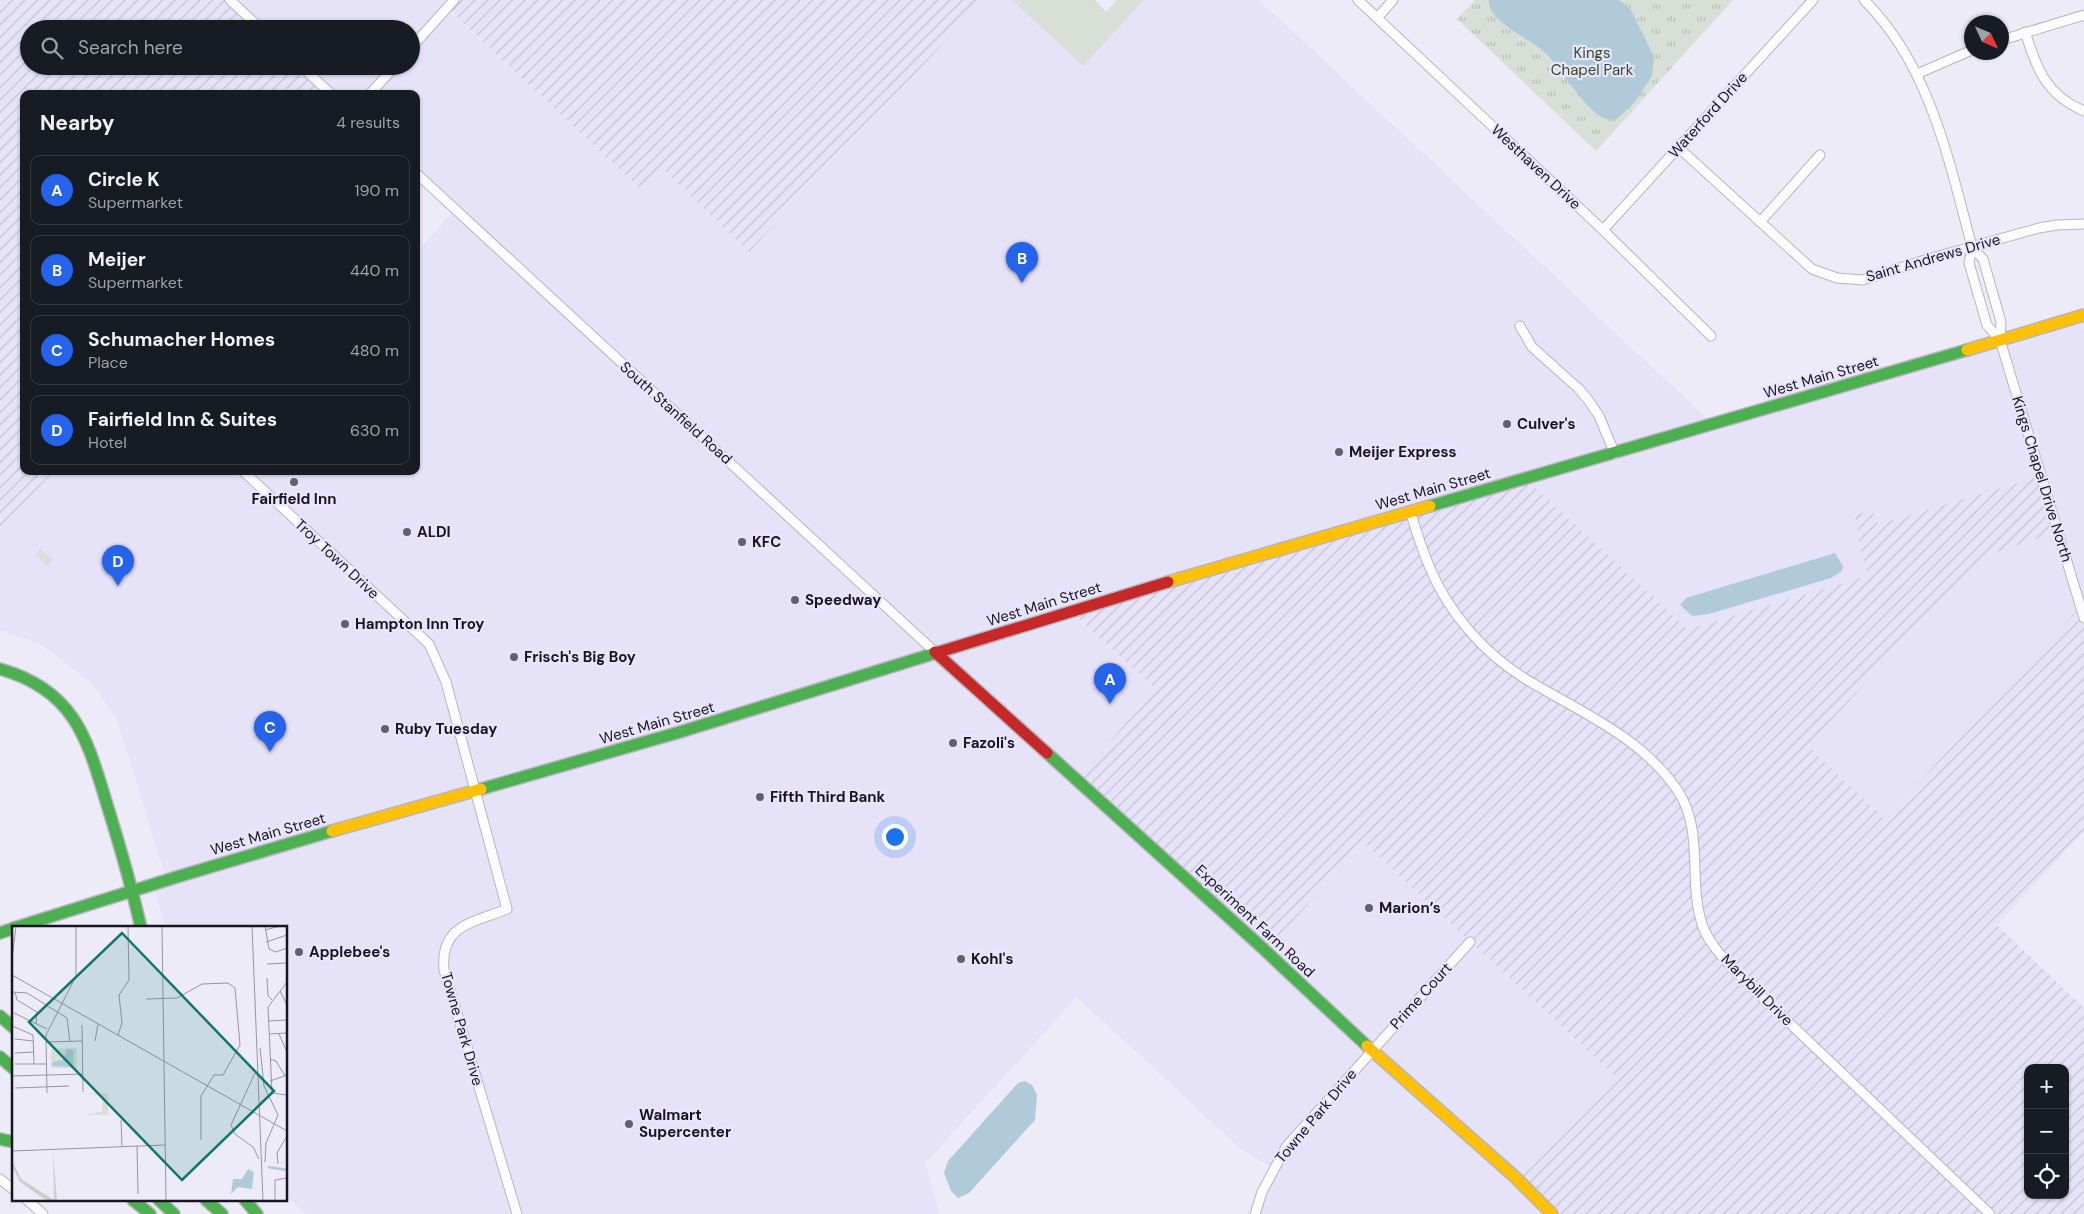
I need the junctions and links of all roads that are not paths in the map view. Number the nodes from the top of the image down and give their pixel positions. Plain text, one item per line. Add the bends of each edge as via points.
1 (230, 0) edge
2 (454, 0) edge
3 (1358, 0) edge
4 (1393, 0) edge
5 (1813, 0) edge
6 (1864, 0) edge
7 (2084, 14) edge
8 (1377, 18) junction
9 (251, 20) edge
10 (2025, 32) junction
11 (420, 38) edge
12 (2009, 38) edge
13 (1964, 53) edge
14 (1917, 74) junction
15 (311, 75) edge
16 (387, 75) edge
17 (327, 90) edge
18 (374, 90) edge
19 (2084, 111) edge
20 (1679, 148) junction
21 (1820, 156) dead end
22 (420, 177) edge
23 (1760, 222) junction
24 (2084, 224) edge
25 (1603, 230) junction
26 (1972, 247) junction
27 (2084, 315) edge
28 (1520, 326) dead end
29 (1711, 336) dead end
30 (2000, 340) junction
31 (1615, 454) junction
32 (247, 475) edge
33 (1410, 511) junction
34 (2084, 618) edge
35 (935, 652) junction
36 (0, 669) edge
37 (475, 791) junction
38 (133, 888) junction
39 (20, 926) edge
40 (141, 926) edge
41 (1470, 942) dead end
42 (0, 1016) edge
43 (12, 1026) edge
44 (1372, 1050) junction
45 (0, 1057) edge
46 (12, 1068) edge
47 (0, 1179) edge
48 (12, 1188) edge
49 (29, 1202) edge
50 (136, 1202) edge
51 (161, 1202) edge
52 (208, 1202) edge
53 (247, 1202) edge
54 (44, 1214) edge
55 (150, 1214) edge
56 (174, 1214) edge
57 (222, 1214) edge
58 (258, 1214) edge
59 (517, 1214) edge
60 (1255, 1214) edge
61 (1552, 1214) edge
62 (1990, 1214) edge

1 - 9 street
2 - 11 street
3 - 8 street, Westhaven Drive
4 - 8 street
5 - 20 street, Waterford Drive
6 - 14 street via 1886,24
7 - 10 street
8 - 25 street, Westhaven Drive
10 - 12 street
10 - 19 street via 2036,65 2046,82 2059,97
13 - 14 street
14 - 26 street via 1946,150
15 - 17 street
16 - 18 street
20 - 23 street, Saint Andrews Drive
20 - 25 street, Waterford Drive
21 - 23 street
22 - 35 street, South Stanfield Road
23 - 26 street, Saint Andrews Drive via 1812,269 1838,278 1863,280
24 - 26 street, Saint Andrews Drive via 2057,224
25 - 29 street, Westhaven Drive
26 - 30 street via 1982,259 2002,322
26 - 30 street via 1969,263 1984,316
27 - 30 main road, West Main Street
28 - 31 street via 1532,347 1589,401
30 - 31 main road, West Main Street
30 - 34 street, Kings Chapel Drive North
31 - 33 main road, West Main Street
32 - 37 street, Troy Town Drive via 429,644 446,682
33 - 35 main road, West Main Street
33 - 62 street, Marybill Drive via 1430,569 1462,624 1523,677 1598,719 1629,741 1658,767 1678,792 1690,816 1695,842 1697,904 1704,928 1719,954
35 - 37 main road, West Main Street
35 - 44 main road, Experiment Farm Road
36 - 38 main road via 27,679 50,694 83,732
37 - 38 main road, West Main Street
37 - 59 street, Towne Park Drive via 506,909 458,929 449,938 442,956
38 - 39 main road, West Main Street
38 - 40 main road
41 - 44 street, Prime Court
42 - 43 main road
44 - 60 street, Towne Park Drive via 1286,1147 1262,1192
44 - 61 main road, Experiment Farm Road
45 - 46 main road
47 - 48 street
49 - 54 street
50 - 55 main road
51 - 56 main road
52 - 57 main road
53 - 58 main road

